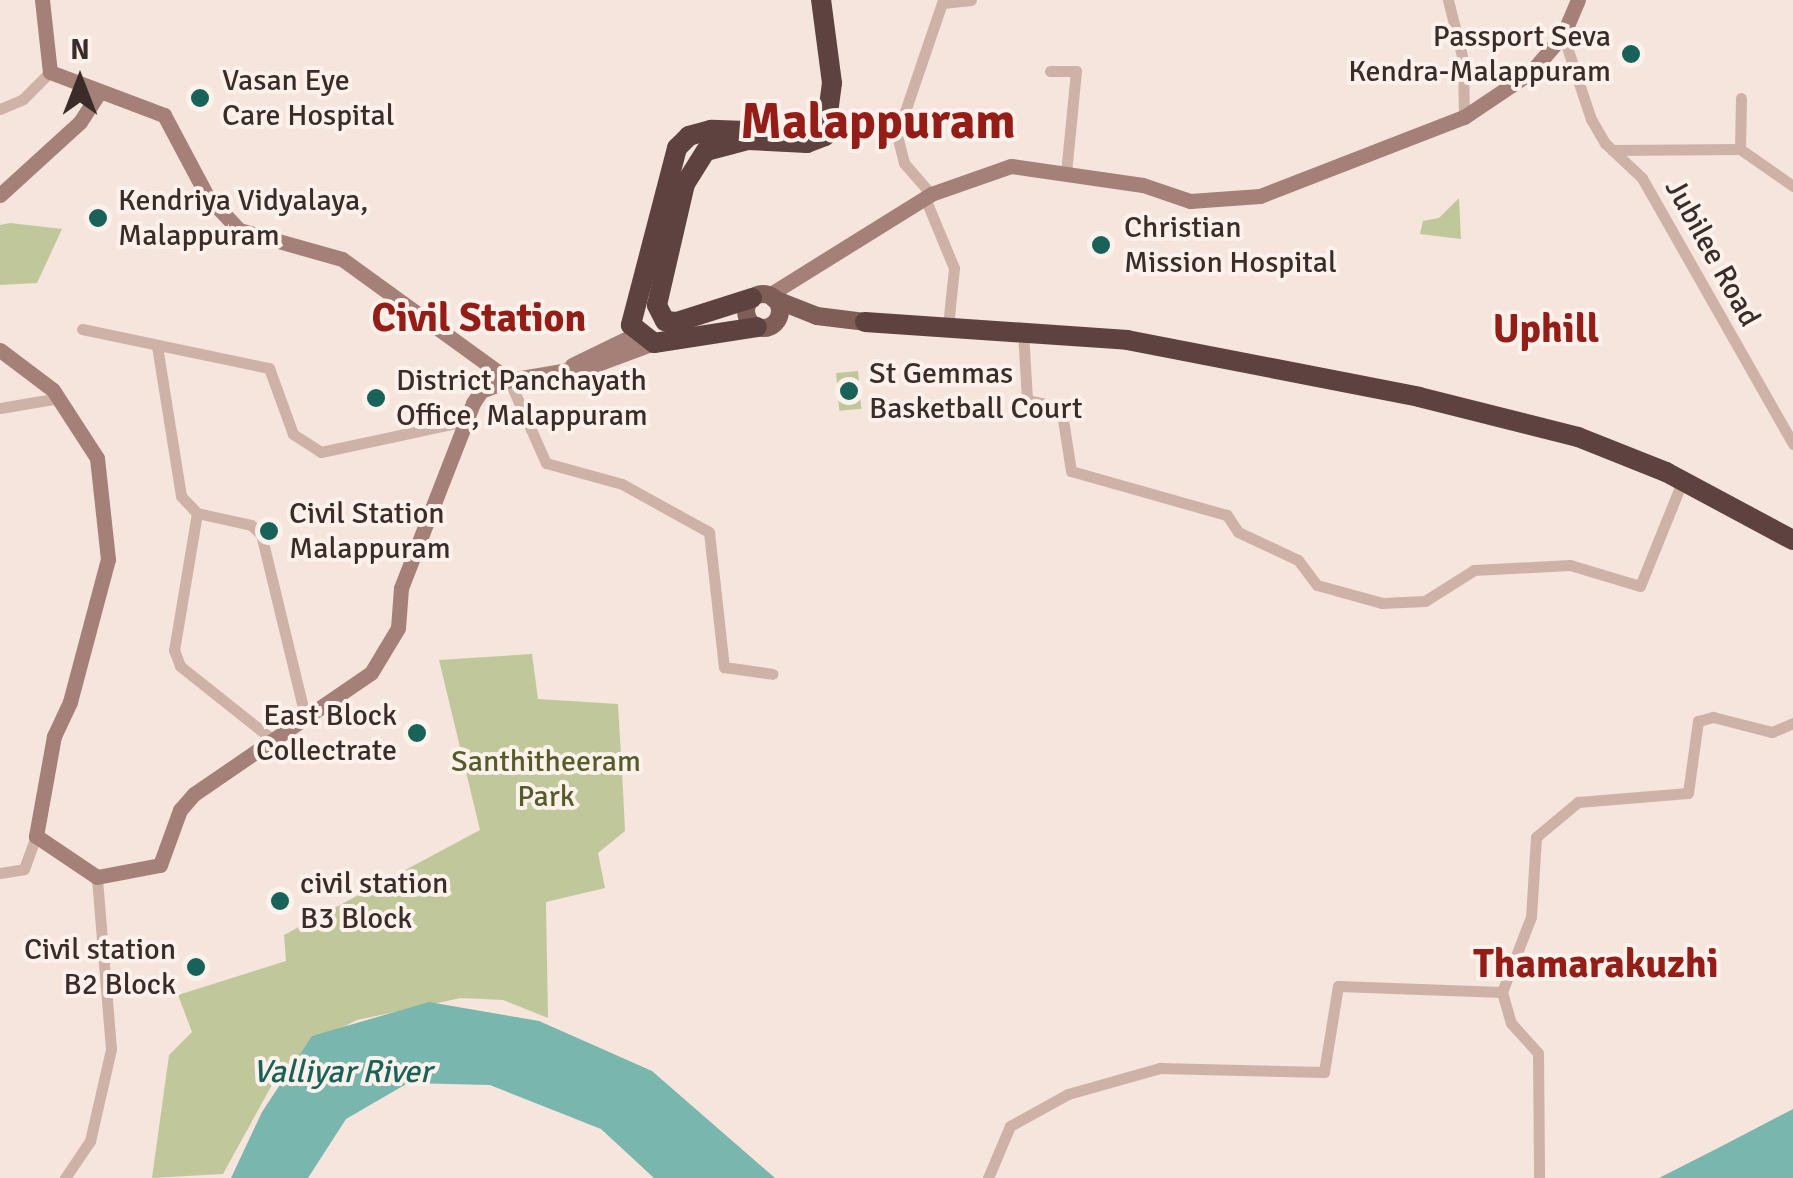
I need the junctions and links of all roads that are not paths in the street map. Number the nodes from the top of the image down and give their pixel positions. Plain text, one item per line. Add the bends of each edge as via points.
1 (42, 0) edge
2 (821, 0) edge
3 (971, 0) edge
4 (1448, 0) edge
5 (1578, 0) edge
6 (943, 2) edge
7 (1563, 35) junction
8 (1050, 71) dead end
9 (50, 72) junction
10 (99, 93) junction
11 (1741, 98) dead end
12 (0, 109) edge
13 (1464, 117) junction
14 (828, 119) junction
15 (1740, 149) junction
16 (1612, 150) junction
17 (1066, 174) junction
18 (1793, 186) edge
19 (0, 195) edge
20 (928, 196) junction
21 (765, 297) junction
22 (865, 322) junction
23 (765, 325) junction
24 (948, 326) junction
25 (82, 329) dead end
26 (1023, 329) junction
27 (645, 338) junction
28 (157, 346) junction
29 (0, 350) edge
30 (509, 380) junction
31 (59, 398) junction
32 (0, 408) edge
33 (465, 421) junction
34 (1793, 444) edge
35 (1682, 482) junction
36 (197, 513) junction
37 (1793, 540) edge
38 (773, 674) dead end
39 (306, 720) junction
40 (1793, 723) edge
41 (273, 740) junction
42 (36, 836) junction
43 (0, 873) edge
44 (97, 877) junction
45 (1502, 992) junction
46 (66, 1178) edge
47 (988, 1178) edge
48 (1538, 1178) edge

1 - 9 main road
2 - 14 highway via 832,83
3 - 6 street
4 - 13 street via 1463,60
5 - 7 main road
6 - 20 street via 897,135 904,164
7 - 13 main road via 1531,72
7 - 16 street, Jubilee Road via 1591,119
8 - 17 street via 1076,72
9 - 10 main road
9 - 12 street via 23,99
10 - 19 main road via 80,122
10 - 30 main road via 164,115 206,196 240,230 342,259
11 - 15 street
13 - 17 main road via 1246,198 1190,200
14 - 21 highway via 820,140 721,146 692,168 658,315 677,322
14 - 27 highway via 816,133 711,130 677,148 658,236 631,314
15 - 16 street
15 - 18 street
16 - 34 street, Jubilee Road via 1642,178
17 - 20 main road via 1011,166
20 - 21 main road
20 - 24 street via 954,268
21 - 22 main road via 817,316
21 - 23 main road via 780,311
21 - 23 main road via 746,314
22 - 23 main road
22 - 24 highway
23 - 27 highway
24 - 26 highway
25 - 28 street
26 - 35 highway via 1263,362 1380,388 1578,437
26 - 35 street via 1027,400 1062,407 1072,471 1227,515 1238,532 1298,560 1317,585 1382,604 1425,601 1474,570 1570,565 1640,586
27 - 30 main road via 555,374
28 - 33 street via 269,368 293,434 321,452
28 - 36 street via 174,478
29 - 31 main road
30 - 33 main road via 481,391
30 - 38 street via 546,463 622,484 709,532 724,667
31 - 32 street
31 - 42 main road via 97,458 108,559 70,702 54,736
33 - 39 main road via 401,588 398,628 371,674
35 - 37 highway
36 - 39 street via 251,525 261,534
36 - 41 street via 174,650 180,666
39 - 41 main road
40 - 45 street via 1772,732 1713,716 1698,721 1688,793 1578,802 1536,837 1530,917
41 - 44 main road via 187,802 160,865
42 - 43 street via 24,869
42 - 44 main road
44 - 46 street via 111,1050 90,1142
45 - 47 street via 1338,986 1324,1072 1160,1068 1068,1094 1010,1126
45 - 48 street via 1511,1023 1538,1054

